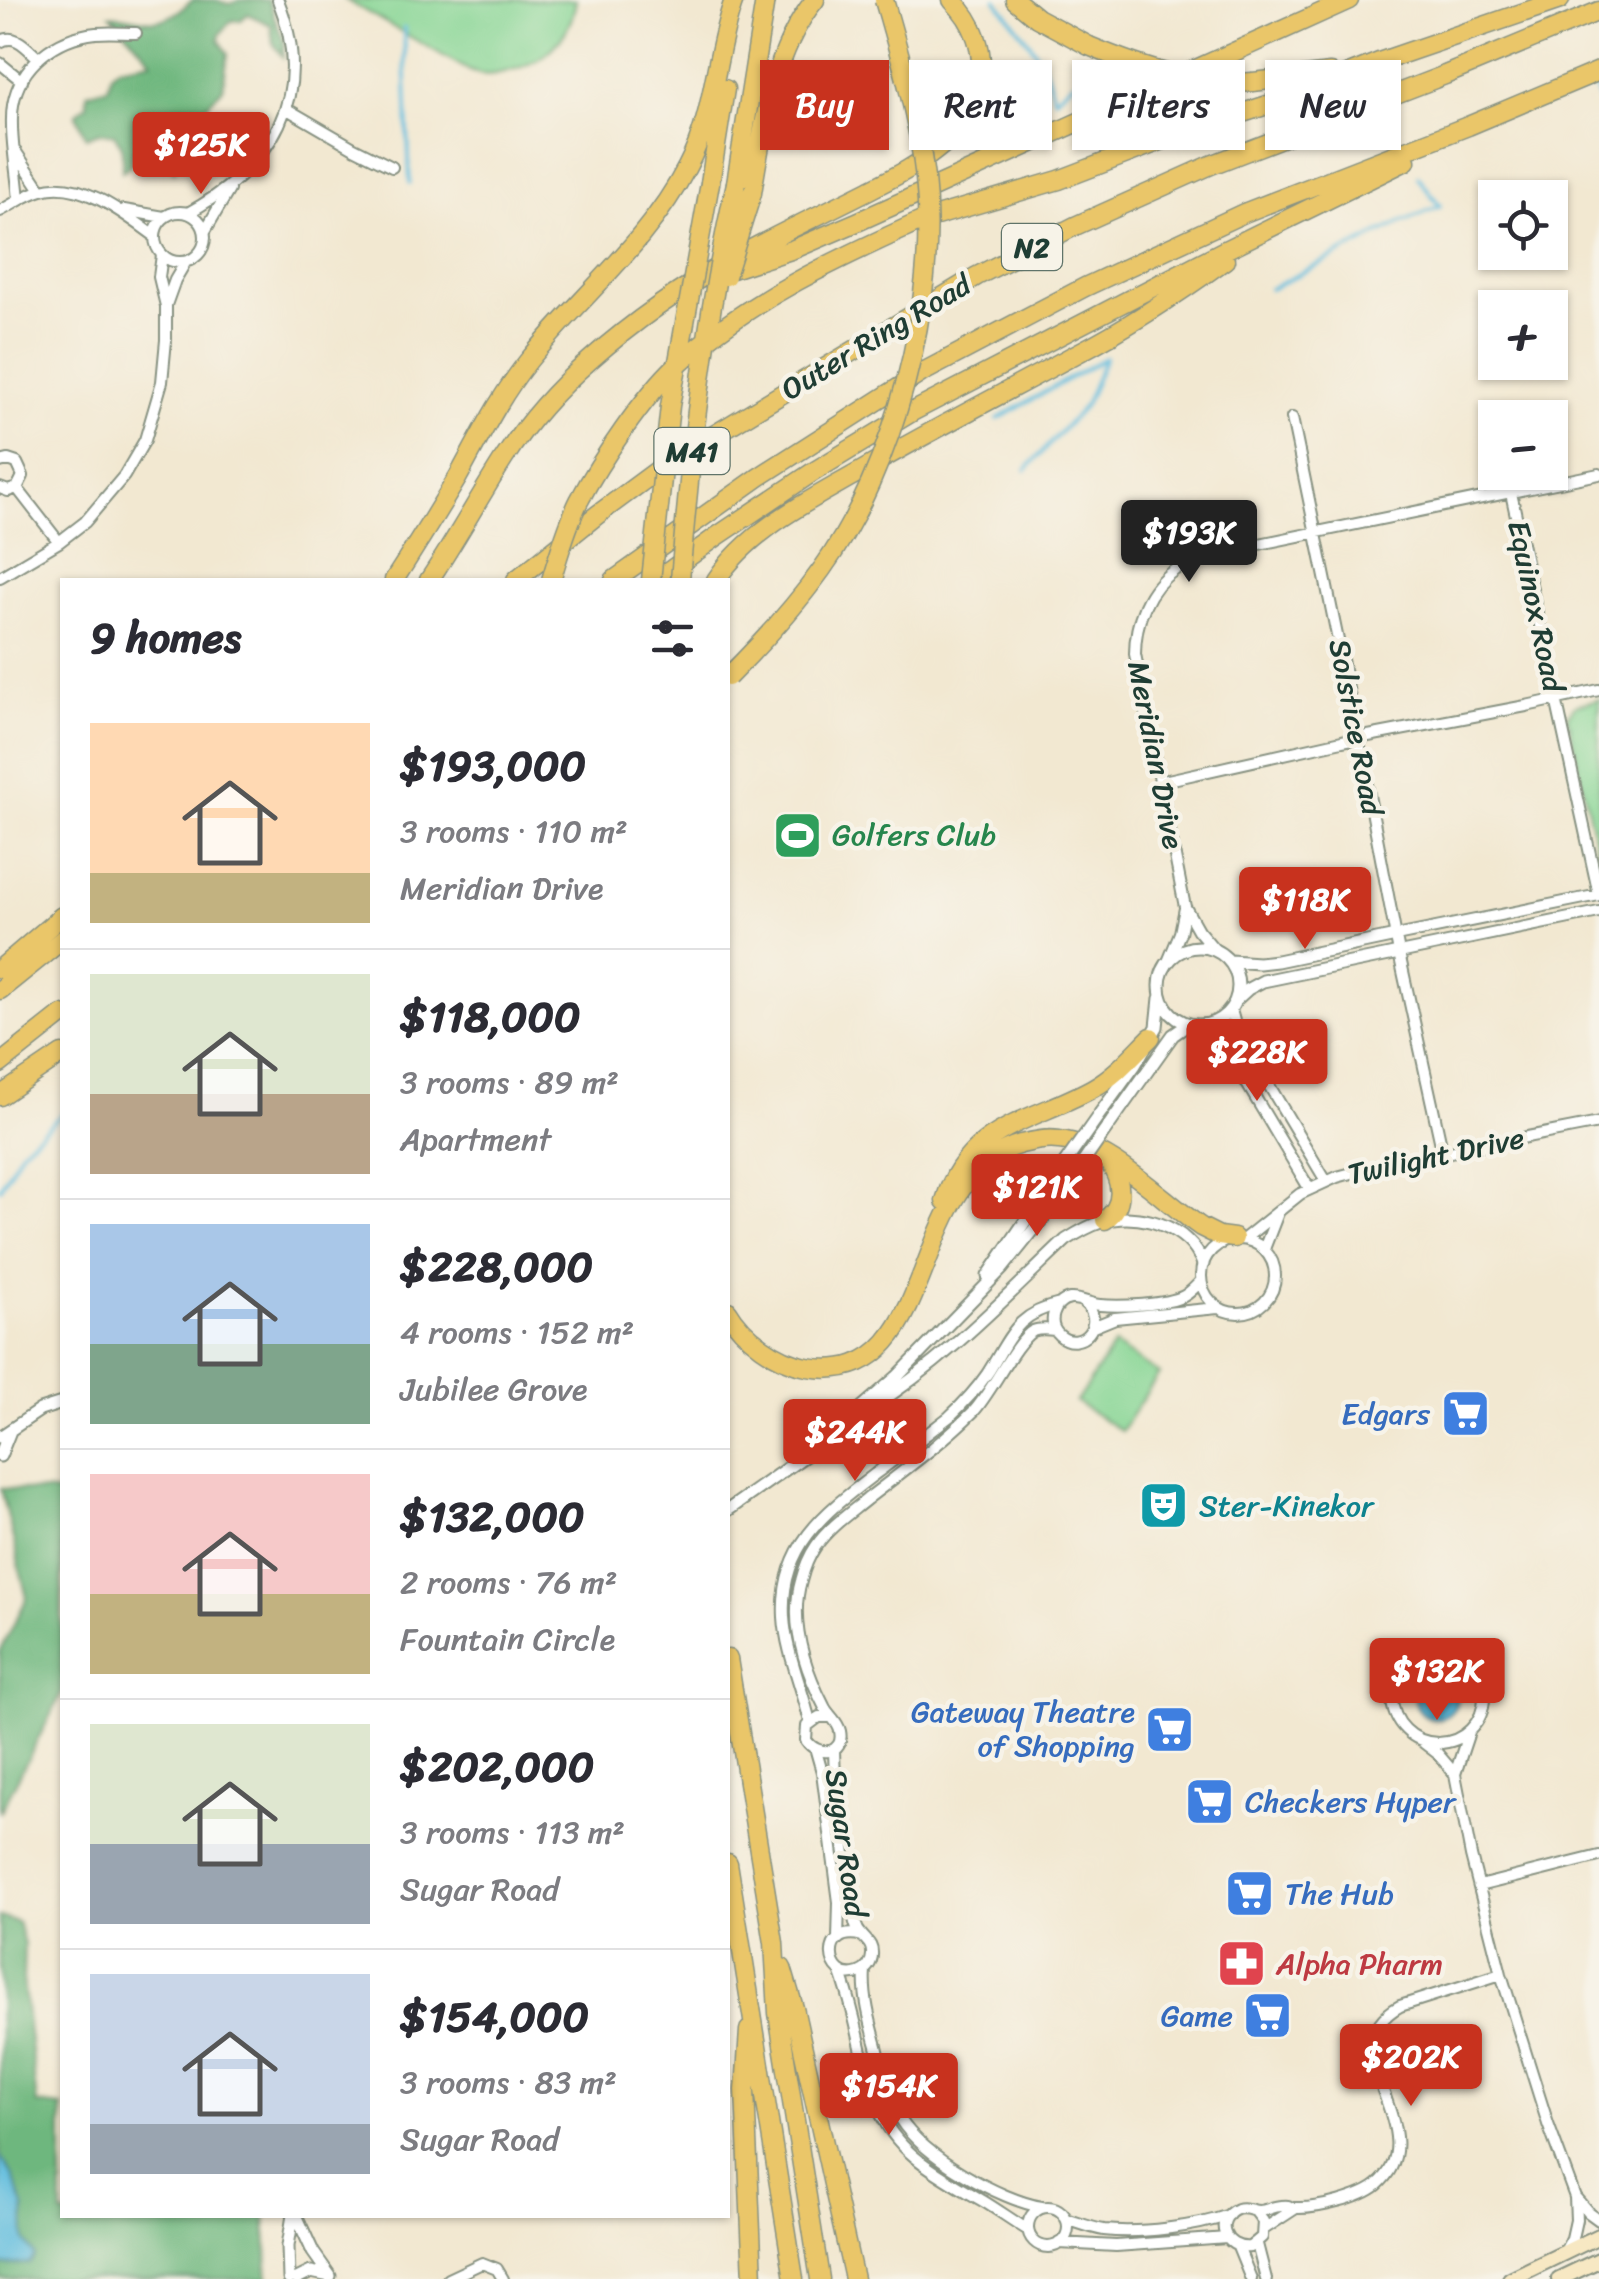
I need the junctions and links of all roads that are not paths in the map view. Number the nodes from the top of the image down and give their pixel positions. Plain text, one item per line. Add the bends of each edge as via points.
1 (278, 0) edge
2 (737, 0) edge
3 (765, 0) edge
4 (816, 0) edge
5 (884, 0) edge
6 (952, 0) edge
7 (1015, 0) edge
8 (1348, 0) edge
9 (1560, 0) edge
10 (1599, 11) edge
11 (136, 33) dead end
12 (0, 42) edge
13 (38, 58) junction
14 (1385, 60) edge
15 (0, 63) edge
16 (1599, 71) edge
17 (22, 81) junction
18 (1265, 81) edge
19 (1543, 93) junction
20 (1265, 105) edge
21 (287, 110) junction
22 (16, 151) junction
23 (392, 167) dead end
24 (232, 184) junction
25 (744, 188) junction
26 (42, 190) junction
27 (19, 200) junction
28 (118, 209) junction
29 (0, 210) edge
30 (1300, 212) junction
31 (188, 213) junction
32 (164, 218) junction
33 (205, 231) junction
34 (155, 236) junction
35 (162, 255) junction
36 (185, 263) junction
37 (700, 277) junction
38 (166, 306) junction
39 (1292, 418) dead end
40 (0, 462) edge
41 (1599, 474) edge
42 (0, 488) edge
43 (17, 488) junction
44 (1511, 493) junction
45 (1317, 532) junction
46 (59, 542) junction
47 (0, 577) edge
48 (395, 578) edge
49 (430, 578) edge
50 (519, 578) edge
51 (552, 578) edge
52 (617, 578) edge
53 (654, 578) edge
54 (657, 578) edge
55 (680, 578) edge
56 (718, 578) edge
57 (730, 676) edge
58 (1599, 690) edge
59 (1557, 700) junction
60 (1358, 737) junction
61 (1159, 782) junction
62 (1599, 895) edge
63 (1185, 907) junction
64 (1599, 912) edge
65 (60, 918) edge
66 (60, 931) edge
67 (1396, 936) junction
68 (60, 942) edge
69 (1214, 950) junction
70 (1399, 953) junction
71 (1230, 961) junction
72 (1168, 962) junction
73 (0, 969) edge
74 (0, 980) edge
75 (0, 990) edge
76 (1160, 991) junction
77 (1234, 1005) junction
78 (60, 1017) edge
79 (1196, 1025) junction
80 (60, 1031) edge
81 (1151, 1037) junction
82 (60, 1055) edge
83 (0, 1064) edge
84 (0, 1074) edge
85 (0, 1096) edge
86 (1107, 1116) junction
87 (1599, 1123) edge
88 (1101, 1154) junction
89 (1443, 1154) junction
90 (1326, 1180) junction
91 (1309, 1188) junction
92 (1280, 1208) junction
93 (1105, 1220) junction
94 (941, 1226) junction
95 (1239, 1239) junction
96 (1264, 1250) junction
97 (1203, 1264) junction
98 (1201, 1280) junction
99 (981, 1289) junction
100 (1083, 1302) junction
101 (1060, 1304) junction
102 (1219, 1308) junction
103 (730, 1313) edge
104 (1092, 1328) junction
105 (1055, 1330) junction
106 (60, 1404) edge
107 (838, 1429) junction
108 (5, 1434) edge
109 (0, 1456) edge
110 (730, 1509) edge
111 (730, 1670) edge
112 (829, 1717) junction
113 (810, 1722) junction
114 (1469, 1732) junction
115 (1419, 1739) junction
116 (834, 1749) junction
117 (816, 1751) junction
118 (1455, 1774) junction
119 (1599, 1856) edge
120 (730, 1875) edge
121 (1479, 1886) junction
122 (862, 1936) junction
123 (838, 1938) junction
124 (774, 1943) junction
125 (865, 1970) junction
126 (840, 1971) junction
127 (1501, 1974) junction
128 (752, 2009) junction
129 (1576, 2197) junction
130 (1042, 2208) junction
131 (1296, 2208) junction
132 (1256, 2212) junction
133 (1229, 2215) junction
134 (293, 2218) edge
135 (296, 2218) edge
136 (1066, 2219) junction
137 (1599, 2220) edge
138 (1264, 2229) junction
139 (1028, 2230) junction
140 (1599, 2236) edge
141 (1227, 2238) junction
142 (1059, 2243) junction
143 (1257, 2244) junction
144 (1238, 2247) junction
145 (1565, 2252) junction
146 (1599, 2260) edge
147 (332, 2277) edge
148 (293, 2279) edge
149 (448, 2279) edge
150 (503, 2279) edge
151 (753, 2279) edge
152 (794, 2279) edge
153 (820, 2279) edge
154 (854, 2279) edge
155 (1250, 2279) edge
156 (1266, 2279) edge
157 (1510, 2279) edge
158 (1559, 2279) edge

1 - 21 street via 292,44
2 - 48 highway via 705,124 678,184 660,213 527,362
2 - 53 highway, M41, bridge via 670,406
3 - 25 highway, M41
4 - 25 highway via 782,58
5 - 57 highway, bridge via 919,138 928,214 910,366 858,508 824,566
6 - 37 highway via 980,43 981,80 966,116 938,150
7 - 18 highway, bridge via 1037,18 1128,62 1214,82
8 - 37 highway via 794,249
9 - 14 highway
10 - 50 highway, Outer Ring Road / N2 via 1211,165 976,276 666,464
11 - 13 street via 81,36
12 - 13 street via 14,39
13 - 17 street
15 - 17 street
16 - 19 highway, Outer Ring Road / N2
17 - 22 street via 13,105
19 - 30 highway
19 - 52 highway, Outer Ring Road / N2 via 1244,212 1085,286 894,390
20 - 51 highway, bridge via 926,220 772,296 674,368 623,433 579,502
21 - 23 street
21 - 24 street via 265,150
22 - 26 street
22 - 27 street
24 - 31 street
24 - 33 street
25 - 55 highway, M41, bridge via 708,323
26 - 27 street
26 - 28 street via 76,191
27 - 29 street
28 - 32 street
28 - 34 street
30 - 54 highway via 912,412
30 - 56 highway via 1081,352 780,519 746,544
31 - 32 street
31 - 33 street
32 - 34 street
33 - 36 street via 200,254
34 - 35 street
35 - 36 street
35 - 38 street
36 - 38 street
37 - 49 highway via 590,360 544,406 506,454
38 - 46 street via 162,382 145,440 106,500
39 - 45 street, Solstice Road
40 - 43 street via 20,467
41 - 44 street, Meridian Drive
42 - 43 street
43 - 46 street
44 - 45 street, Meridian Drive
44 - 59 street, Equinox Road
45 - 60 street, Solstice Road
45 - 61 street, Meridian Drive via 1199,558 1175,570 1147,602 1135,654
46 - 47 street
58 - 59 street
59 - 60 street
59 - 62 street, Equinox Road
60 - 61 street
60 - 67 street, Solstice Road
61 - 63 street, Meridian Drive
62 - 67 street
63 - 69 street, Meridian Drive
63 - 72 street, Meridian Drive
64 - 70 street
65 - 73 highway
66 - 74 highway
67 - 70 street, Solstice Road
67 - 71 street via 1277,961
68 - 75 highway
69 - 71 street
69 - 72 street via 1190,948
70 - 77 street via 1263,981
70 - 89 street, Solstice Road
71 - 77 street via 1238,978
72 - 76 street
76 - 79 street via 1174,1016
76 - 81 street
77 - 79 street via 1214,1023
77 - 90 street via 1242,1040
78 - 83 highway
79 - 86 street via 1173,1035
79 - 91 street via 1221,1040
80 - 84 highway
81 - 86 street
81 - 94 highway via 1095,1087 1004,1128 973,1150 954,1174
82 - 85 highway
86 - 99 street, bridge via 1060,1170
86 - 99 street, bridge via 1073,1177
87 - 89 street, Twilight Drive
88 - 93 highway via 1120,1192
88 - 94 highway via 1056,1139 1007,1148 973,1173
88 - 95 highway via 1201,1227
89 - 90 street, Twilight Drive
90 - 91 street, Twilight Drive
91 - 92 street, Twilight Drive
92 - 95 street, Twilight Drive
92 - 96 street
93 - 97 street via 1138,1218 1165,1226 1192,1244
93 - 107 street via 1066,1240 951,1351
94 - 103 highway via 898,1326 864,1362 830,1370 800,1366 753,1340
95 - 96 street
95 - 97 street via 1214,1247
96 - 102 street via 1276,1272 1268,1299 1247,1312
97 - 98 street
98 - 100 street via 1176,1299
98 - 102 street
99 - 107 street
100 - 101 street
100 - 104 street via 1093,1315
101 - 105 street
101 - 113 street via 1018,1324 965,1402 834,1506 797,1549 784,1620
102 - 104 street via 1126,1316
104 - 105 street via 1075,1340
105 - 112 street via 1030,1333 957,1428 817,1544 796,1602 803,1659
106 - 108 street
107 - 110 street
108 - 109 street
111 - 124 highway
112 - 113 street
112 - 116 street via 840,1728
113 - 117 street via 806,1740
114 - 115 street via 1440,1744
114 - 115 street via 1484,1704 1482,1682 1460,1656 1428,1652 1402,1666 1392,1687 1394,1711
114 - 118 street
115 - 118 street
116 - 117 street
116 - 122 street, Sugar Road via 852,1912
117 - 123 street, Sugar Road via 836,1875
118 - 121 street
119 - 121 street
120 - 128 highway
121 - 127 street
122 - 123 street
122 - 125 street via 872,1952
123 - 126 street via 831,1956
124 - 153 highway via 778,2013
124 - 154 highway
125 - 126 street
125 - 130 street via 888,2090 908,2130 966,2174 1009,2199
126 - 139 street via 876,2104 896,2140 931,2170
127 - 129 street
127 - 131 street via 1386,2016 1372,2049 1397,2136 1394,2162 1364,2193
128 - 151 highway via 745,2090
128 - 152 highway
129 - 137 street
129 - 145 street
130 - 136 street via 1057,2209
130 - 139 street via 1030,2216
131 - 132 street
131 - 138 street
132 - 133 street via 1242,2208
132 - 138 street
133 - 136 street via 1124,2231
133 - 141 street
134 - 148 street via 288,2246
135 - 147 street
136 - 142 street
138 - 143 street
139 - 142 street via 1040,2245
140 - 145 main road
141 - 142 street
141 - 144 street
143 - 144 street
143 - 156 street
144 - 155 street
145 - 157 main road
146 - 158 main road
147 - 148 street via 311,2272
149 - 150 street via 482,2263

